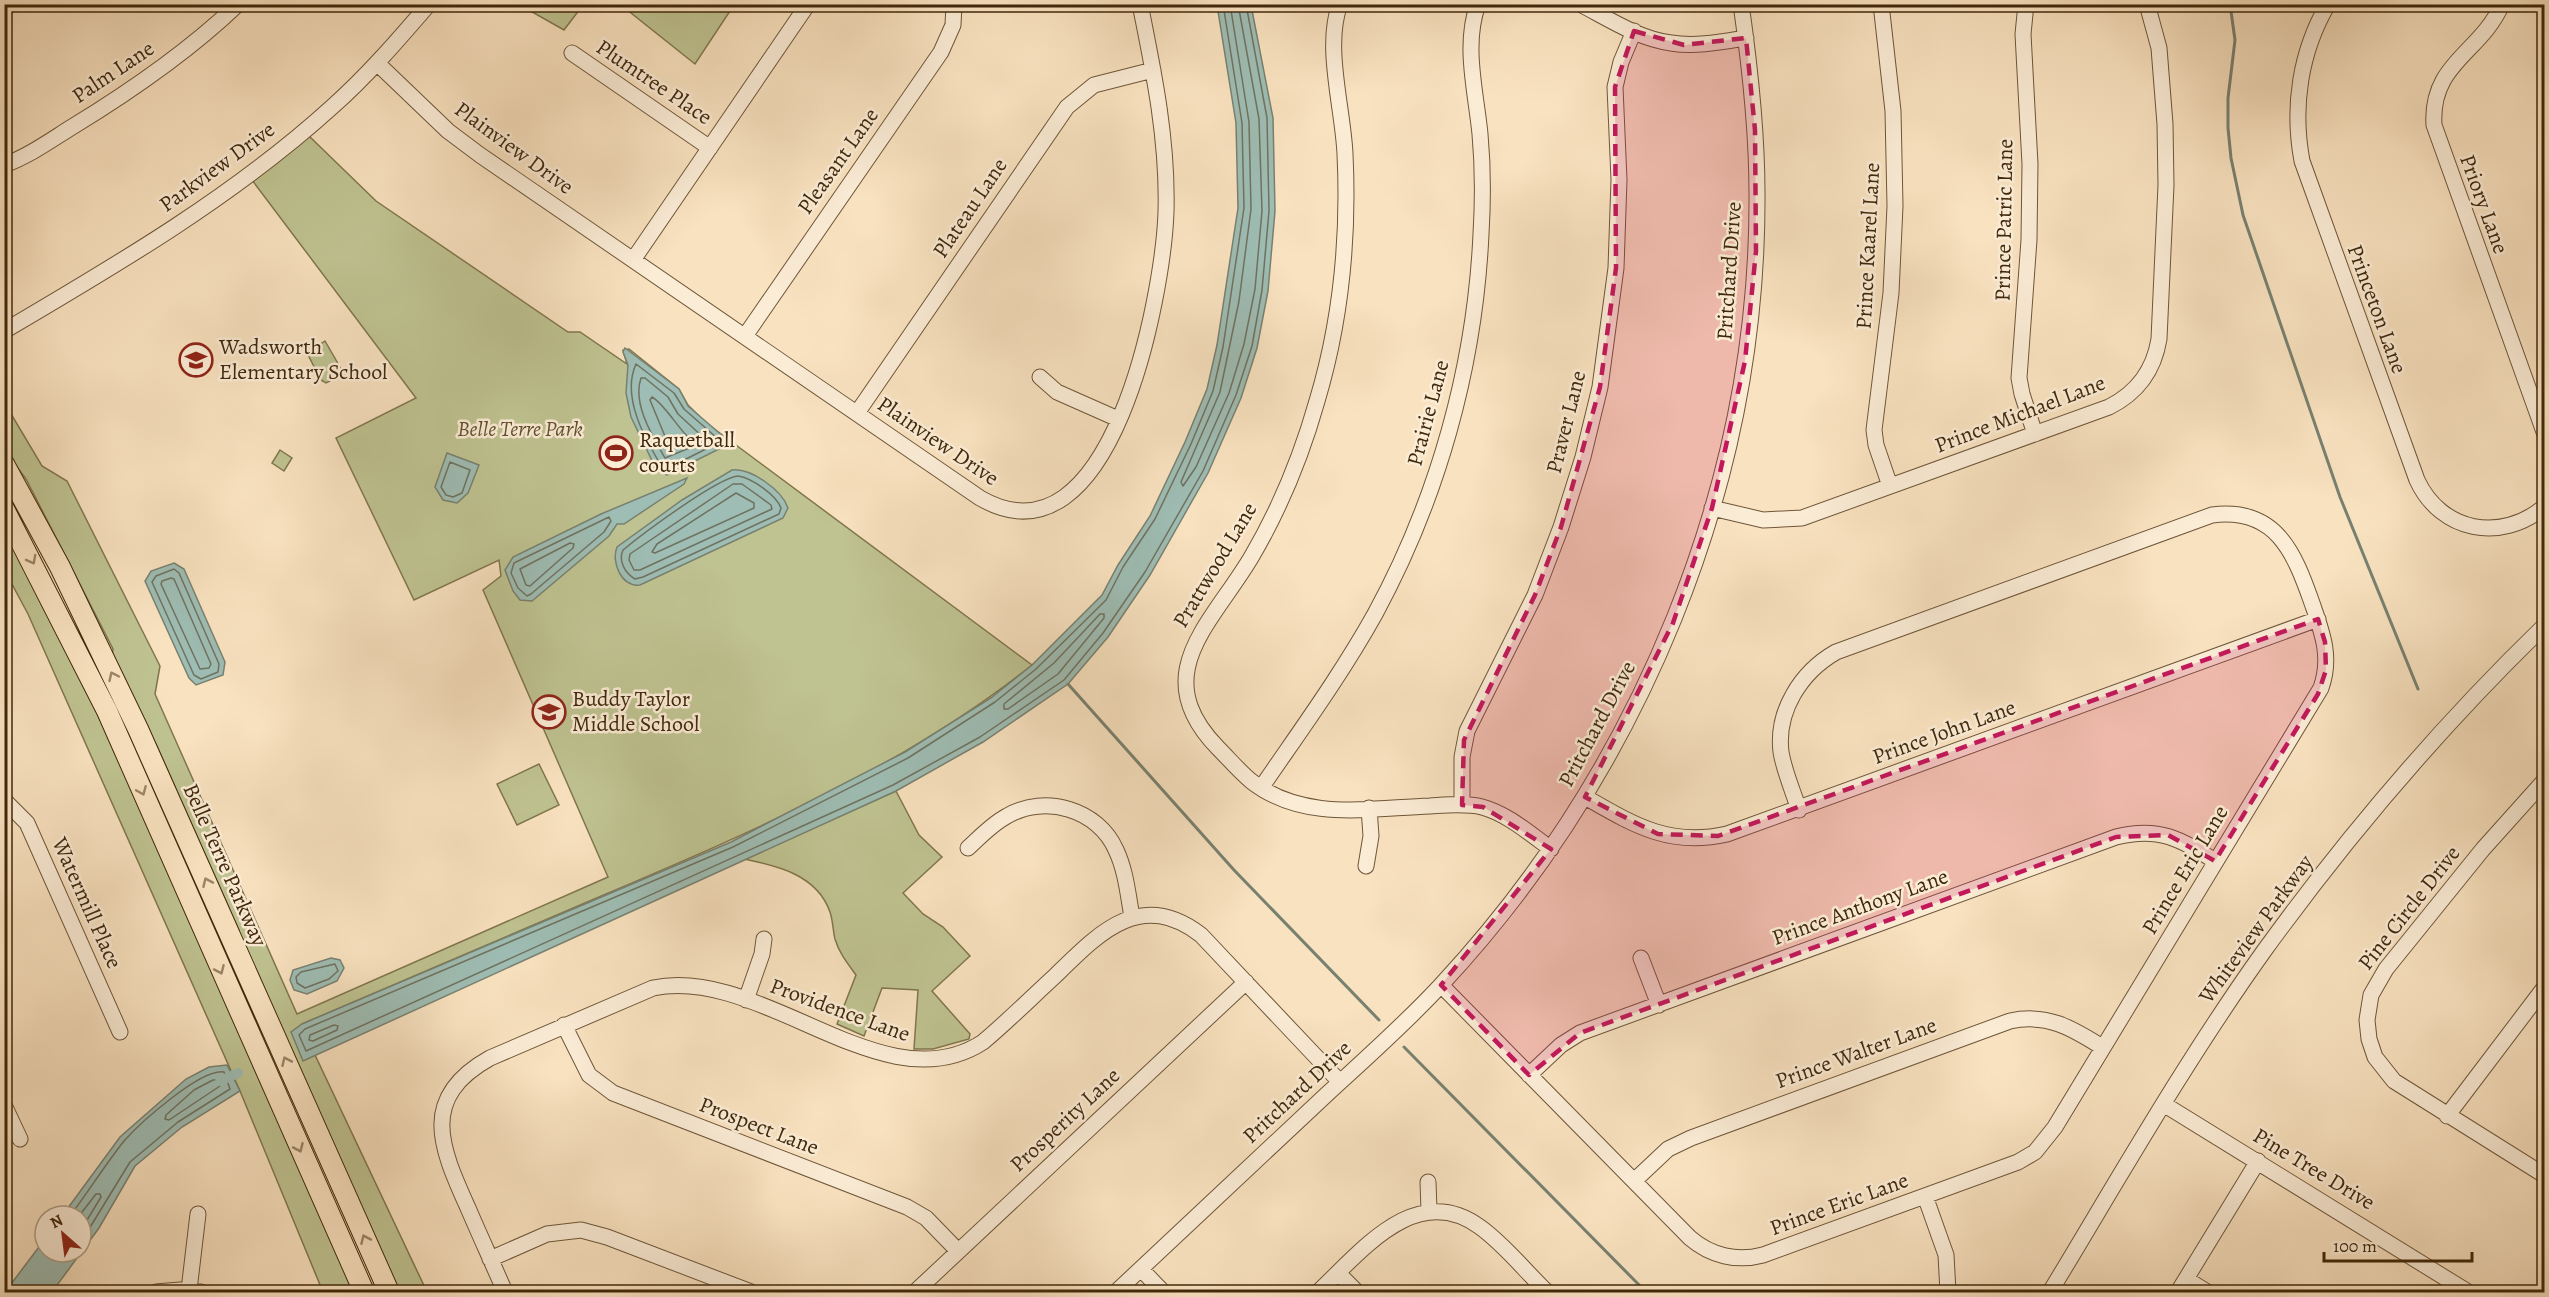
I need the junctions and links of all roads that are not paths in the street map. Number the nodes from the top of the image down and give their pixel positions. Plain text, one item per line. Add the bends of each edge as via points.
1 (11, 4) edge
2 (238, 4) edge
3 (429, 4) edge
4 (808, 4) edge
5 (954, 4) edge
6 (1140, 4) edge
7 (1340, 4) edge
8 (1478, 4) edge
9 (1580, 4) edge
10 (1741, 4) edge
11 (1881, 4) edge
12 (2026, 4) edge
13 (2146, 4) edge
14 (2328, 4) edge
15 (2502, 4) edge
16 (4, 9) edge
17 (1634, 31) junction
18 (1746, 38) junction
19 (572, 53) dead end
20 (377, 63) junction
21 (1153, 70) junction
22 (710, 148) junction
23 (4, 165) edge
24 (633, 260) junction
25 (4, 331) edge
26 (745, 336) junction
27 (1040, 377) dead end
28 (857, 413) junction
29 (1118, 419) junction
30 (2544, 432) edge
31 (2035, 434) junction
32 (4, 464) edge
33 (1890, 486) junction
34 (2544, 507) edge
35 (1712, 508) junction
36 (4, 509) edge
37 (2318, 619) junction
38 (2544, 626) edge
39 (2544, 781) edge
40 (1261, 788) junction
41 (1585, 797) junction
42 (4, 800) edge
43 (1462, 805) junction
44 (1370, 808) junction
45 (1799, 810) junction
46 (968, 848) dead end
47 (1551, 849) junction
48 (2216, 861) junction
49 (1366, 866) dead end
50 (1132, 917) junction
51 (764, 939) dead end
52 (1641, 958) dead end
53 (1246, 982) junction
54 (1441, 985) junction
55 (2544, 988) edge
56 (746, 1000) junction
57 (1659, 1005) junction
58 (564, 1025) junction
59 (120, 1032) dead end
60 (2102, 1047) junction
61 (1529, 1074) junction
62 (1340, 1082) junction
63 (4, 1105) edge
64 (2165, 1105) junction
65 (2447, 1116) junction
66 (20, 1139) dead end
67 (2258, 1161) junction
68 (2544, 1175) edge
69 (1634, 1180) junction
70 (1428, 1182) dead end
71 (1924, 1196) junction
72 (1430, 1211) junction
73 (198, 1214) dead end
74 (958, 1251) junction
75 (490, 1259) junction
76 (1141, 1269) junction
77 (1338, 1274) junction
78 (2182, 1286) edge
79 (195, 1291) edge
80 (156, 1293) edge
81 (364, 1293) edge
82 (389, 1293) edge
83 (505, 1293) edge
84 (751, 1293) edge
85 (915, 1293) edge
86 (1116, 1293) edge
87 (1163, 1293) edge
88 (1318, 1293) edge
89 (1357, 1293) edge
90 (1546, 1293) edge
91 (1948, 1293) edge
92 (2050, 1293) edge
93 (2207, 1293) edge
94 (2468, 1293) edge

1 - 16 street
2 - 23 street, Palm Lane via 186,50 122,96
3 - 20 street, Parkview Drive
4 - 22 street
5 - 26 street, Pleasant Lane via 953,25 941,52
6 - 21 street, Plainview Drive
7 - 40 street, Prattwood Lane via 1332,32 1343,112 1346,211 1340,290 1327,364 1307,432 1273,514 1252,555 1194,645 1186,674 1188,702 1196,722 1241,773
8 - 40 street, Prairie Lane via 1471,46 1482,160 1481,235 1473,315 1450,426 1425,504 1375,614
9 - 17 street
10 - 18 street, Pritchard Drive
11 - 33 street, Prince Kaarel Lane via 1893,111 1895,206 1887,332 1874,430
12 - 31 street, Prince Patric Lane via 2023,34 2030,218 2019,378
13 - 31 street, Prince Michael Lane via 2159,48 2165,124 2164,265 2158,346 2144,378 2125,398
14 - 34 street, Princeton Lane via 2312,37 2300,86 2298,125 2302,161 2417,480 2434,507 2468,526 2513,526
15 - 30 street, Priory Lane via 2441,82 2434,102 2434,125
17 - 18 street via 1684,45
17 - 43 street, Praver Lane via 1615,87 1617,257 1600,387 1564,517 1535,595 1467,731 1462,757
18 - 35 street, Pritchard Drive via 1755,130 1756,251 1745,361
19 - 22 street, Plumtree Place
20 - 24 street, Plainview Drive via 480,156
20 - 25 street, Parkview Drive via 333,106 243,179 158,237
21 - 28 street, Plateau Lane via 1094,85 1067,107
21 - 29 street, Plainview Drive via 1165,153 1164,240 1147,336
22 - 24 street
24 - 26 street, Plainview Drive
26 - 28 street, Plainview Drive
27 - 29 street via 1057,392
28 - 29 street, Plainview Drive via 980,498 1018,510 1050,507 1071,495 1091,471
31 - 33 street, Prince Michael Lane
82 -> 32 main road, Belle Terre Parkway via 138,729 60,567
33 - 35 street, Prince Michael Lane via 1811,515 1785,520 1763,520
35 - 41 street, Pritchard Drive via 1673,622 1628,721
36 -> 81 main road, Belle Terre Parkway via 111,719
37 - 45 street, Prince John Lane
37 - 45 street, Prince Eric Lane via 2293,552 2267,526 2247,517 2225,514 2185,523 1846,647 1821,662 1793,694 1783,727 1783,759
37 - 48 street, Prince Eric Lane via 2327,655 2321,688
38 - 64 street, Whiteview Parkway via 2450,723 2337,857 2243,982
39 - 65 street, Pine Circle Drive via 2426,917 2380,978 2369,1001 2368,1033 2382,1068 2398,1084
40 - 44 street, Prattwood Lane via 1288,803 1308,808
41 - 45 street, Prince John Lane via 1641,828 1684,838 1727,834
41 - 47 street, Pritchard Drive
42 - 59 street, Watermill Place via 27,823
43 - 44 street, Prattwood Lane
43 - 47 street, Prattwood Lane via 1492,810
44 - 49 street
46 - 50 street via 999,820 1024,808 1051,806 1076,811 1097,824 1113,842 1123,868
47 - 54 street, Pritchard Drive
48 - 57 street, Prince Anthony Lane via 2168,835 2144,832 2116,837
48 - 60 street, Prince Eric Lane
50 - 53 street, Providence Lane via 1159,916 1185,924 1201,935
50 - 56 street, Providence Lane via 1098,934 983,1042 940,1060 919,1061 886,1054
51 - 56 street
52 - 57 street
53 - 62 street, Providence Lane
53 - 74 street, Prosperity Lane
54 - 61 street, Prince Eric Lane
54 - 62 street, Pritchard Drive
55 - 65 street
56 - 58 street, Providence Lane via 710,987 665,985 639,992
57 - 61 street, Prince Anthony Lane via 1572,1037
58 - 74 street, Prospect Lane via 590,1075 612,1093 907,1207 926,1218
58 - 75 street, Providence Lane via 472,1069 453,1088 444,1109 441,1127 445,1155
60 - 69 street, Prince Walter Lane via 2051,1020 2010,1021 1691,1138 1668,1149
60 - 71 street, Prince Eric Lane via 2055,1127 2035,1152 2012,1165
61 - 69 street, Prince Eric Lane
62 - 76 street, Pritchard Drive
63 - 66 street
64 - 67 street, Pine Tree Drive
64 - 92 street, Whiteview Parkway
65 - 68 street, Pine Circle Drive
67 - 78 street
67 - 94 street, Pine Tree Drive
69 - 71 street, Prince Eric Lane via 1695,1242 1714,1253 1738,1258 1775,1252
70 - 72 street
71 - 91 street via 1946,1255
72 - 77 street via 1389,1227
72 - 90 street via 1475,1223
73 - 79 street
74 - 85 street, Prosperity Lane
75 - 83 street, Providence Lane
75 - 84 street via 547,1234 580,1230
76 - 86 street, Pritchard Drive
76 - 87 street
77 - 88 street
77 - 89 street
78 - 93 street
79 - 80 street

